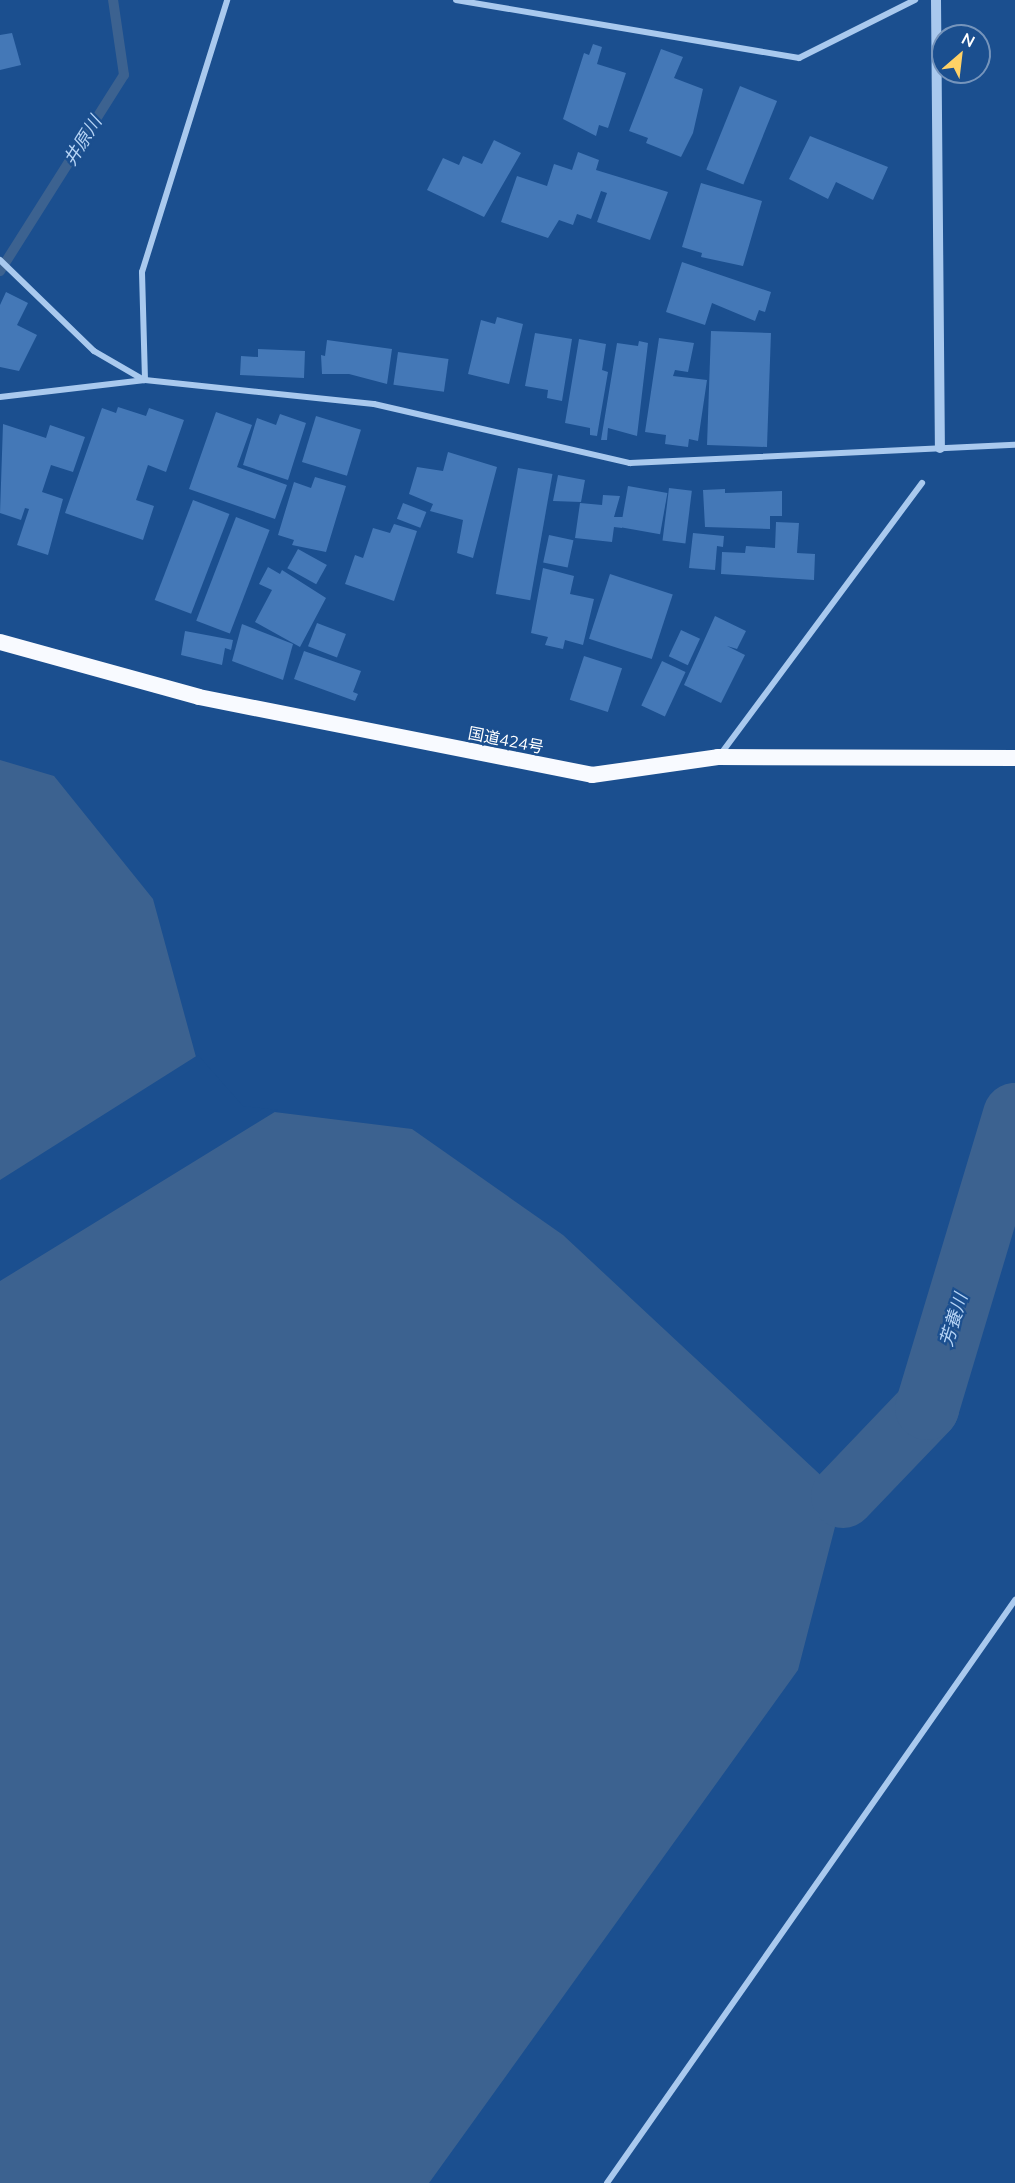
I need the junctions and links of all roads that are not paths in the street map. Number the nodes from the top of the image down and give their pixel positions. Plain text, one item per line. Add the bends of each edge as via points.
1 (227, 0) edge
2 (456, 0) edge
3 (915, 0) edge
4 (936, 0) edge
5 (0, 260) edge
6 (145, 380) junction
7 (0, 397) edge
8 (1015, 445) edge
9 (940, 448) junction
10 (922, 483) dead end
11 (0, 642) edge
12 (718, 757) junction
13 (1015, 758) edge
14 (1015, 1600) edge
15 (607, 2183) edge

1 - 6 street via 142,272
2 - 3 street via 799,58
4 - 9 street
5 - 6 street via 94,351
6 - 7 street
6 - 9 street via 374,404 630,463
8 - 9 street
10 - 12 street
11 - 12 highway, 国道424号 via 199,697 592,775
12 - 13 highway, 国道424号
14 - 15 street

